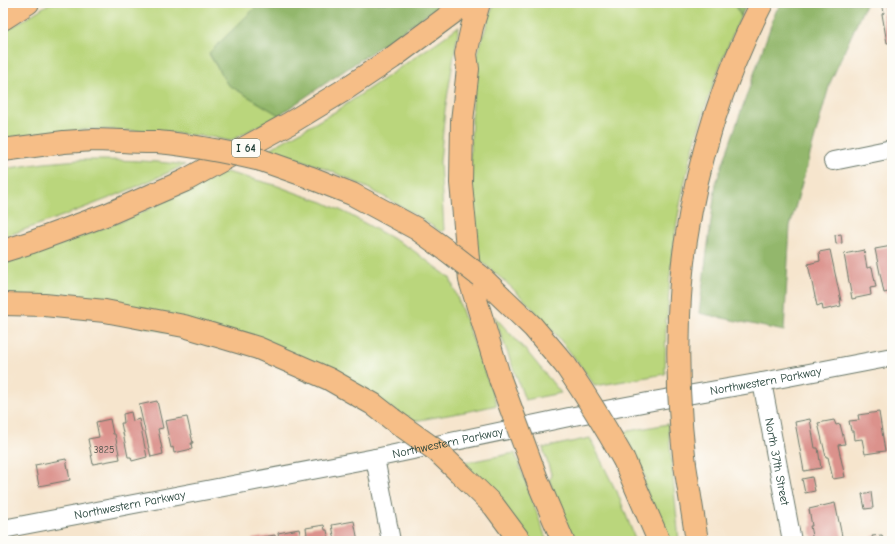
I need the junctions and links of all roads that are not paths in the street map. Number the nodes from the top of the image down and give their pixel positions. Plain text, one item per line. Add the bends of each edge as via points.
1 (28, 3) edge
2 (450, 3) edge
3 (466, 3) edge
4 (479, 3) edge
5 (762, 3) edge
6 (3, 19) edge
7 (892, 149) edge
8 (3, 150) edge
9 (833, 161) dead end
10 (3, 242) edge
11 (3, 251) edge
12 (3, 304) edge
13 (892, 356) edge
14 (762, 382) junction
15 (375, 458) junction
16 (3, 528) edge
17 (391, 541) edge
18 (520, 541) edge
19 (563, 541) edge
20 (659, 541) edge
21 (697, 541) edge
22 (792, 541) edge

1 - 6 highway
2 - 10 highway via 372,61 325,92 244,139 96,209
3 - 11 highway, I 64 via 341,92 184,182 108,214
4 - 19 highway, bridge via 466,54 468,69 462,121 461,183 470,280 500,379
5 - 21 highway, bridge via 734,65 705,151 693,202 682,269 678,394 685,465
7 - 9 street
8 - 20 highway, bridge via 94,140 157,142 226,152 261,160 352,194 417,229 480,276 533,327 566,366 624,460
12 - 18 highway, bridge via 105,311 184,326 258,348 322,376 373,404 437,451 494,506
13 - 14 street, Northwestern Parkway
14 - 15 street, Northwestern Parkway via 569,417
14 - 22 street, North 37th Street
15 - 16 street, Northwestern Parkway
15 - 17 street

